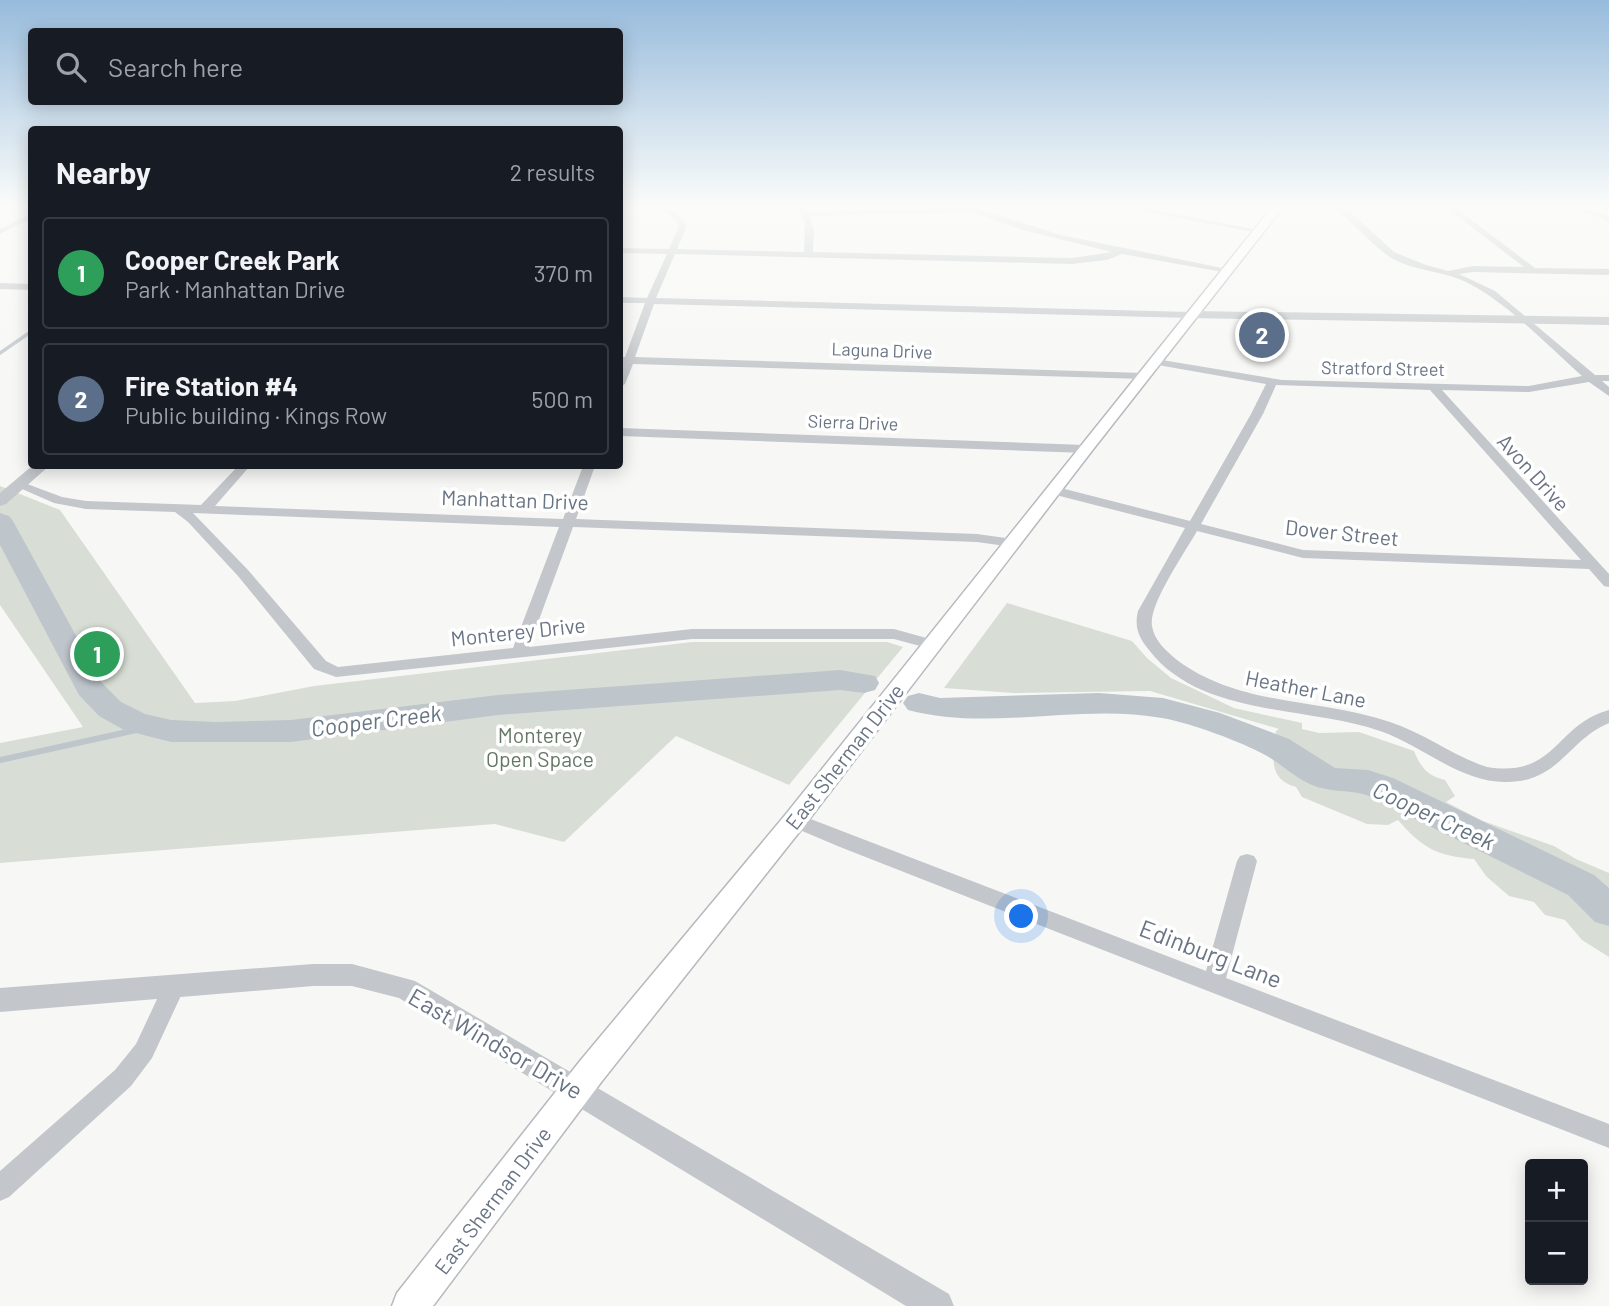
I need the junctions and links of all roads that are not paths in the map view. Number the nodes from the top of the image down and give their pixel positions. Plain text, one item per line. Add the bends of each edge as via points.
1 (666, 267) edge
2 (1211, 267) edge
3 (1230, 267) edge
4 (1423, 267) edge
5 (1529, 267) edge
6 (1228, 270) junction
7 (1534, 271) junction
8 (1449, 272) junction
9 (1609, 272) edge
10 (0, 286) edge
11 (28, 286) edge
12 (623, 300) edge
13 (650, 301) junction
14 (1192, 316) junction
15 (1521, 319) junction
16 (1609, 321) edge
17 (624, 360) edge
18 (1156, 362) junction
19 (1144, 376) junction
20 (1591, 378) junction
21 (1609, 378) edge
22 (1272, 382) junction
23 (1432, 386) junction
24 (1609, 393) edge
25 (623, 432) edge
26 (1085, 449) junction
27 (38, 469) edge
28 (241, 469) edge
29 (588, 469) edge
30 (19, 485) junction
31 (1053, 490) junction
32 (0, 501) edge
33 (179, 509) junction
34 (205, 509) junction
35 (568, 522) junction
36 (1194, 526) junction
37 (1013, 543) junction
38 (1591, 565) junction
39 (1609, 583) edge
40 (931, 644) junction
41 (519, 652) junction
42 (1609, 716) edge
43 (795, 820) junction
44 (1247, 861) dead end
45 (1214, 982) junction
46 (174, 987) junction
47 (0, 1000) edge
48 (576, 1089) junction
49 (1609, 1136) edge
50 (0, 1188) edge
51 (410, 1306) edge
52 (937, 1306) edge

1 - 13 street
2 - 6 street
3 - 6 main road, East Sherman Drive
4 - 8 street
5 - 7 street
6 - 14 main road, East Sherman Drive
7 - 8 street
7 - 9 street
8 - 15 street via 1477,283
10 - 11 street
12 - 13 street
13 - 14 street
13 - 17 street
14 - 15 street
14 - 18 main road, East Sherman Drive
15 - 16 street
15 - 20 street
17 - 19 street, Laguna Drive
18 - 19 main road, East Sherman Drive
18 - 22 street, Stratford Street
19 - 26 main road, East Sherman Drive
20 - 21 street, Stratford Street
20 - 23 street, Stratford Street via 1529,389
20 - 24 street
22 - 23 street, Stratford Street
22 - 36 street, Heather Lane
23 - 38 street, Avon Drive
25 - 26 street, Sierra Drive
26 - 31 main road, East Sherman Drive
27 - 30 street
28 - 34 street
29 - 35 street
30 - 32 street
30 - 33 street, Manhattan Drive via 86,505
31 - 36 street, Dover Street
31 - 37 main road, East Sherman Drive
33 - 34 street, Manhattan Drive
33 - 41 street, Monterey Drive via 243,573 320,665 336,672
34 - 35 street, Manhattan Drive
35 - 37 street, Manhattan Drive
35 - 41 street
36 - 38 street, Dover Street via 1303,554
36 - 42 street, Heather Lane via 1142,621 1144,632 1160,654 1213,688 1261,704 1384,726 1479,771 1504,775 1523,775 1546,766 1598,720
37 - 40 main road, East Sherman Drive
38 - 39 street, Avon Drive
40 - 41 street, Monterey Drive via 894,634 692,634
40 - 43 main road, East Sherman Drive
43 - 45 street, Edinburg Lane
43 - 48 main road, East Sherman Drive
44 - 45 street
45 - 49 street, Edinburg Lane
46 - 47 street, East Windsor Drive
46 - 48 street, East Windsor Drive via 352,975 406,989
46 - 50 street via 144,1051 124,1078
48 - 51 main road, East Sherman Drive
48 - 52 street, East Windsor Drive

